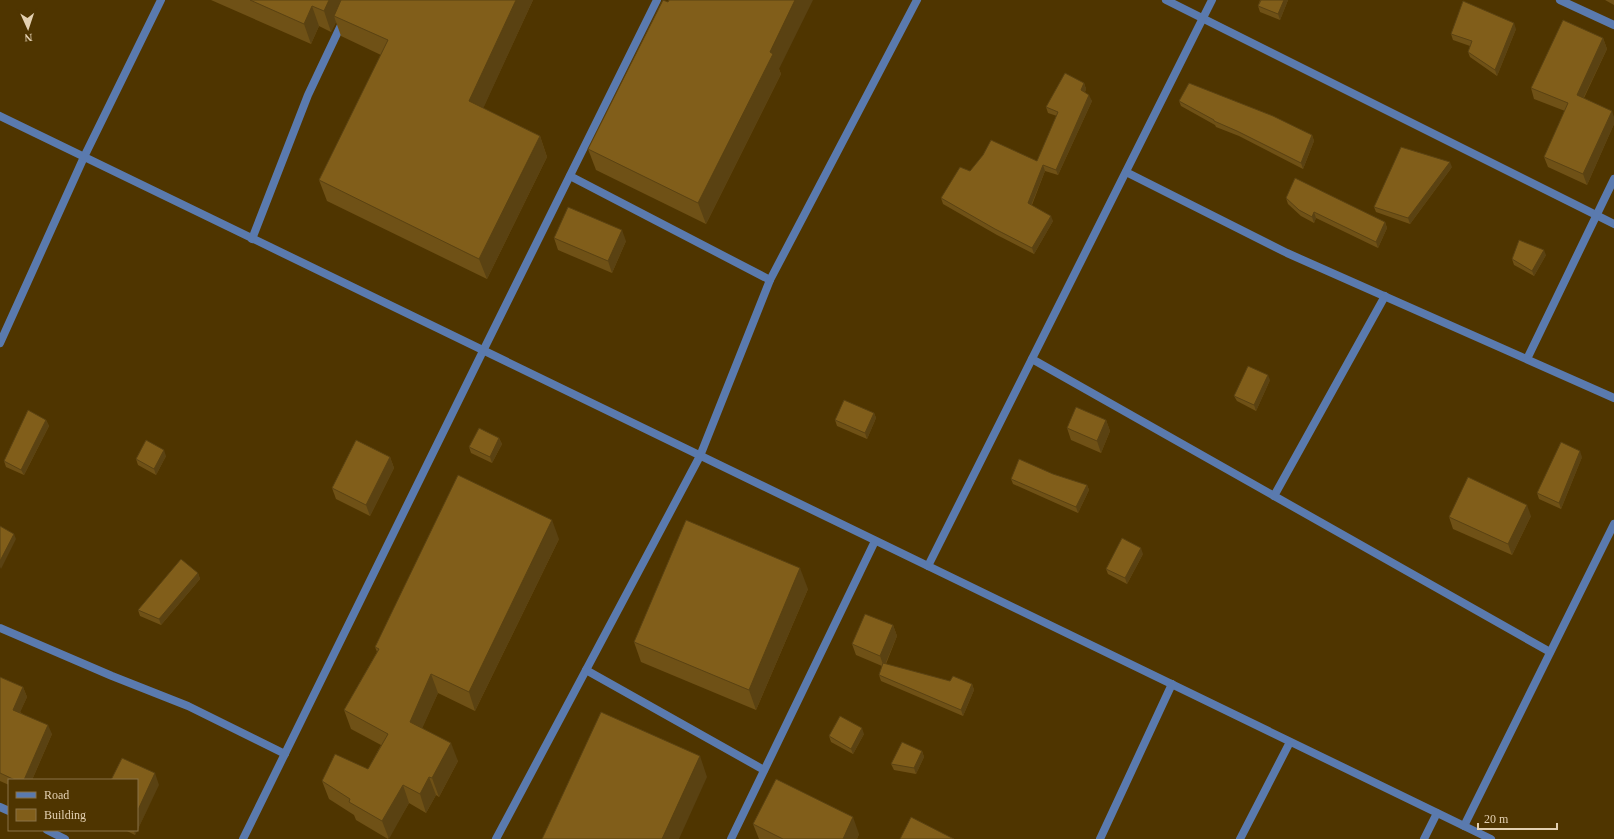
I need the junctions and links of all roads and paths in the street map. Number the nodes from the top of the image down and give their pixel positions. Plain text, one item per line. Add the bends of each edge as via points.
1 (161, 0) edge
2 (657, 0) edge
3 (917, 0) edge
4 (1166, 0) edge
5 (1212, 0) edge
6 (1560, 0) edge
7 (346, 14) edge
8 (1203, 18) junction
9 (1614, 25) edge
10 (0, 116) edge
11 (84, 157) junction
12 (1126, 172) junction
13 (570, 176) junction
14 (1614, 179) edge
15 (1597, 216) junction
16 (1614, 224) edge
17 (252, 238) junction
18 (770, 280) junction
19 (1385, 296) junction
20 (0, 343) edge
21 (483, 351) junction
22 (1032, 359) junction
23 (1527, 359) junction
24 (1614, 398) edge
25 (700, 456) junction
26 (1274, 496) junction
27 (1614, 524) edge
28 (875, 540) junction
29 (928, 566) junction
30 (0, 628) edge
31 (1550, 652) junction
32 (586, 670) junction
33 (1172, 684) junction
34 (1290, 742) junction
35 (285, 754) junction
36 (764, 770) junction
37 (1436, 812) junction
38 (1464, 826) junction
39 (49, 831) edge
40 (65, 839) edge
41 (243, 839) edge
42 (496, 839) edge
43 (731, 839) edge
44 (1100, 839) edge
45 (1240, 839) edge
46 (1424, 839) edge
47 (1491, 839) edge

1 - 11 street
2 - 13 street
3 - 18 street
4 - 8 street
5 - 8 street
6 - 9 street
7 - 17 street via 308,95
8 - 12 street
8 - 15 street
10 - 11 street
11 - 17 street
11 - 20 street
12 - 19 street via 1287,253
12 - 22 street
13 - 18 street
13 - 21 street
14 - 15 street
15 - 16 street
15 - 23 street
17 - 21 street
18 - 25 street
19 - 23 street
19 - 26 street
21 - 25 street
21 - 35 street
22 - 26 street
22 - 29 street
23 - 24 street
25 - 28 street
25 - 32 street
26 - 31 street
27 - 31 street
28 - 29 street
28 - 36 street
29 - 33 street
30 - 35 street via 188,706
31 - 38 street
32 - 36 street
32 - 42 street
33 - 34 street
33 - 44 street
34 - 37 street
34 - 45 street
35 - 41 street
36 - 43 street
37 - 38 street
37 - 46 street
38 - 47 street
39 - 40 street

